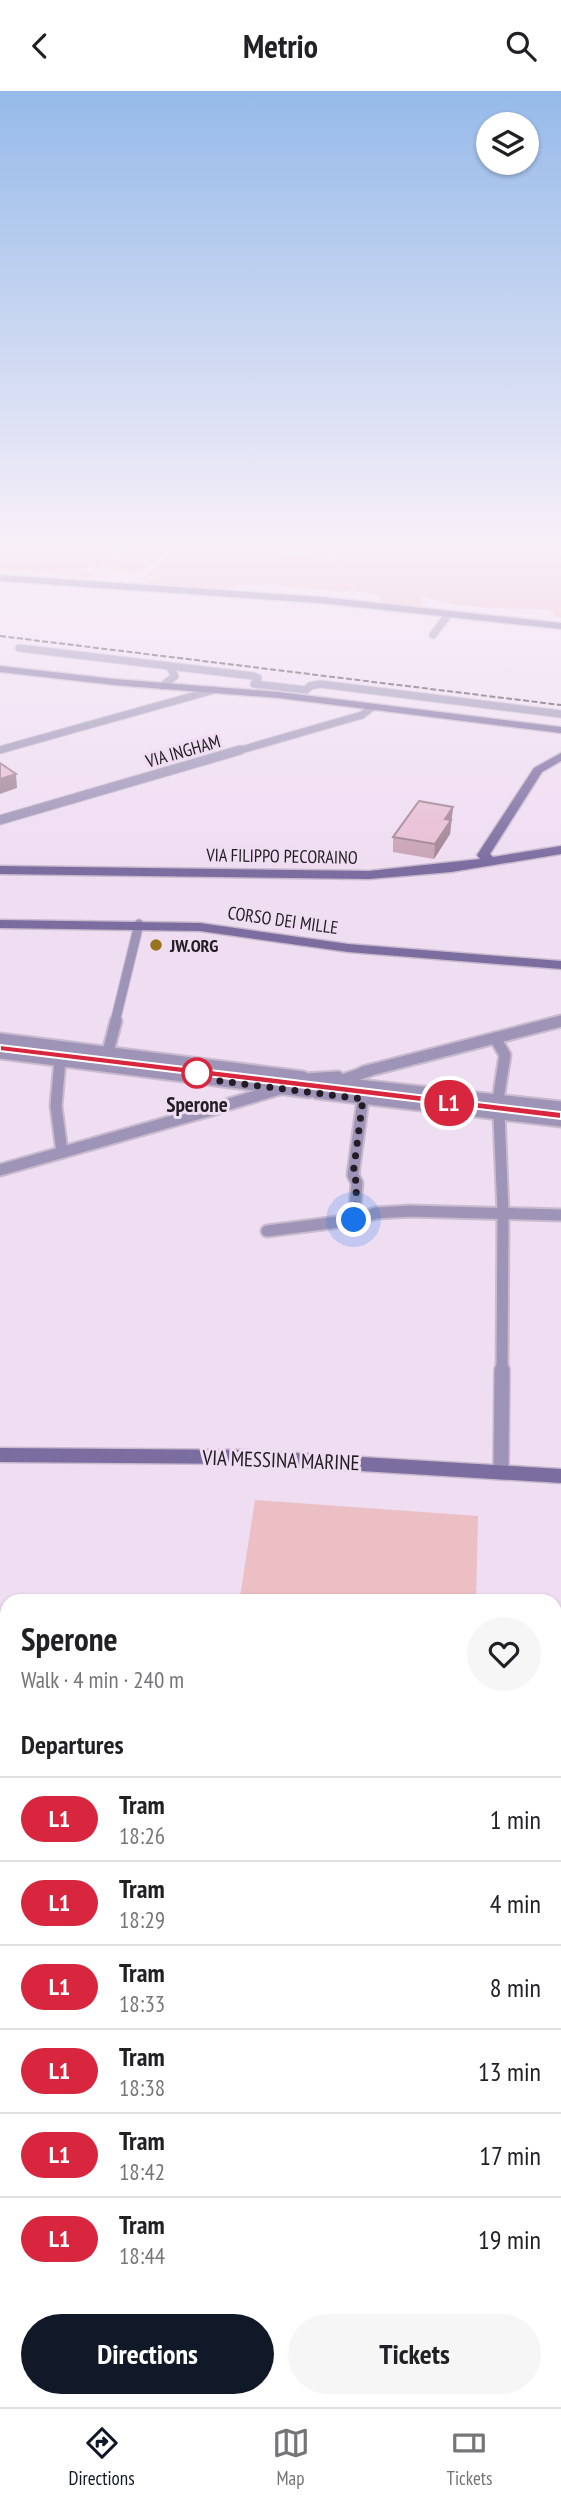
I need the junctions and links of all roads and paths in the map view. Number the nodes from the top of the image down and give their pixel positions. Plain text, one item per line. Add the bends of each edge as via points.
1 (45, 651) edge
2 (169, 666) junction
3 (0, 670) edge
4 (162, 686) junction
5 (214, 690) junction
6 (372, 707) junction
7 (561, 713) edge
8 (561, 730) edge
9 (0, 750) edge
10 (561, 756) edge
11 (0, 820) edge
12 (559, 855) edge
13 (490, 862) junction
14 (0, 870) edge
15 (0, 924) edge
16 (139, 924) junction
17 (561, 965) edge
18 (561, 1020) edge
19 (495, 1038) junction
20 (0, 1039) edge
21 (108, 1052) junction
22 (0, 1053) edge
23 (60, 1060) junction
24 (371, 1070) junction
25 (323, 1081) junction
26 (357, 1081) junction
27 (228, 1082) junction
28 (281, 1089) junction
29 (299, 1090) junction
30 (363, 1099) junction
31 (237, 1100) junction
32 (498, 1100) junction
33 (561, 1107) edge
34 (216, 1108) junction
35 (499, 1115) junction
36 (561, 1121) edge
37 (62, 1152) junction
38 (0, 1170) edge
39 (503, 1212) junction
40 (561, 1215) edge
41 (354, 1220) junction
42 (267, 1231) dead end
43 (0, 1455) edge
44 (501, 1472) junction
45 (561, 1476) edge

1 - 2 street
2 - 4 street via 175,676
2 - 7 street via 253,676 258,678 254,684 306,690 320,684
3 - 4 street
4 - 5 street
5 - 6 street
5 - 9 street
6 - 8 street
6 - 11 street, VIA INGHAM via 362,715
10 - 13 street via 538,770 483,855
12 - 13 street, VIA FILIPPO PECORAINO
13 - 14 street, VIA FILIPPO PECORAINO via 369,875
15 - 16 street, CORSO DEI MILLE
16 - 17 street, CORSO DEI MILLE via 200,927 379,952
16 - 21 street
18 - 19 street
19 - 24 street
19 - 32 street via 505,1055
20 - 21 street
21 - 25 street
22 - 23 street
23 - 27 street
23 - 37 street via 56,1130
24 - 25 street
24 - 26 street
25 - 26 street
25 - 29 street
25 - 29 street via 297,1081
26 - 32 street
27 - 28 street
27 - 31 street via 240,1089
28 - 29 street
28 - 31 street
29 - 30 street
29 - 34 street
30 - 35 street
30 - 41 street via 353,1175 357,1183
31 - 34 street
32 - 33 street
34 - 37 street
35 - 36 street
35 - 39 street
37 - 38 street
39 - 40 street
39 - 41 street via 399,1211
39 - 44 street
41 - 42 street
43 - 44 street, VIA MESSINA MARINE via 244,1457
44 - 45 street, VIA MESSINA MARINE

